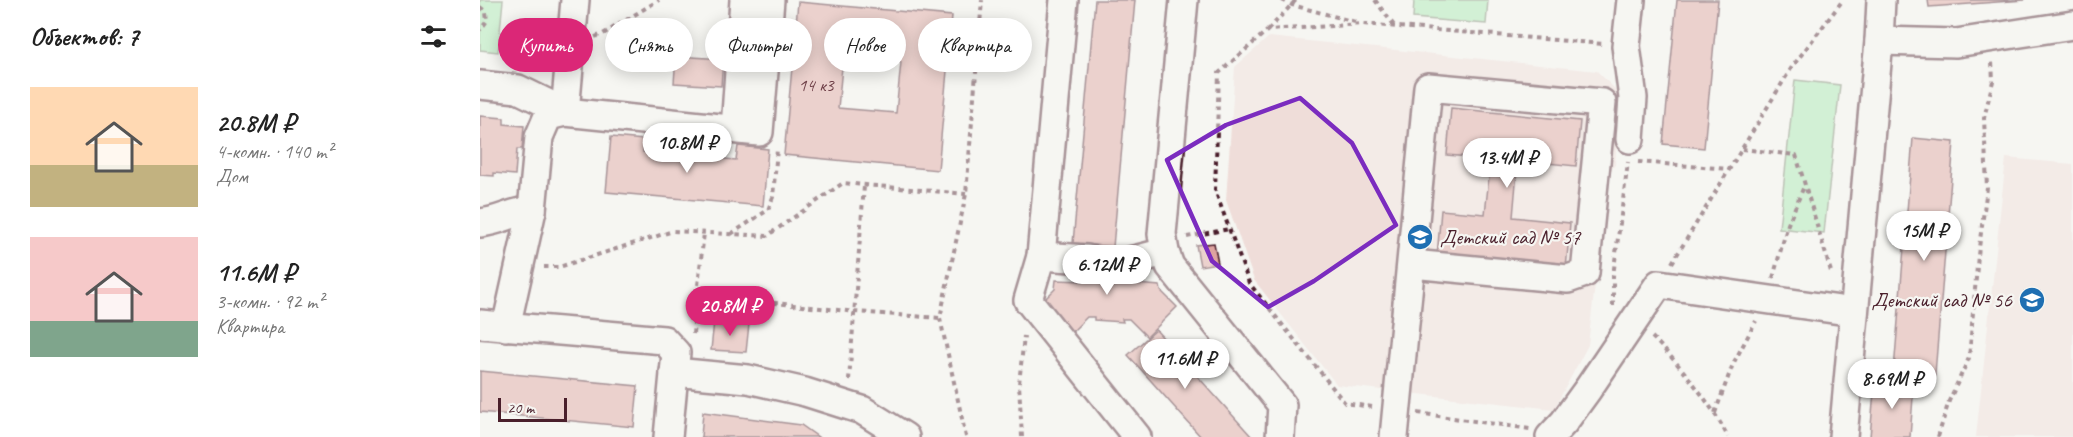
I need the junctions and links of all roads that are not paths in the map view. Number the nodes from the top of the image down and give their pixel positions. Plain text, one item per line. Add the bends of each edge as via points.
1 (575, 0) edge
2 (744, 0) edge
3 (770, 0) edge
4 (1064, 0) edge
5 (1184, 0) edge
6 (1631, 0) edge
7 (1881, 0) edge
8 (2073, 25) edge
9 (1879, 41) junction
10 (480, 85) edge
11 (566, 112) junction
12 (735, 129) junction
13 (1630, 139) dead end
14 (532, 210) junction
15 (480, 223) edge
16 (1165, 252) junction
17 (1041, 256) junction
18 (1087, 259) tunnel mouth
19 (1126, 262) tunnel mouth
20 (1412, 264) junction
21 (1854, 312) junction
22 (493, 325) edge
23 (675, 363) junction
24 (1552, 435) edge
25 (668, 437) edge
26 (905, 437) edge
27 (1137, 437) edge
28 (1280, 437) edge
29 (1394, 437) edge
30 (1843, 437) edge

1 - 11 lane
2 - 12 lane
3 - 12 lane via 759,132
4 - 17 lane
5 - 16 lane via 1162,234
6 - 13 lane via 1626,46 1633,98
7 - 9 lane
8 - 9 lane via 1956,43
9 - 21 lane
10 - 11 lane via 518,89
11 - 12 lane
11 - 14 lane via 548,116 539,137
14 - 15 lane
14 - 22 lane via 520,266
16 - 19 lane
16 - 28 lane via 1170,266 1282,405
17 - 18 lane
17 - 27 lane via 1028,300
20 - 20 lane via 1428,87 1602,103 1591,274 1568,279
20 - 29 lane
21 - 24 lane via 1659,284 1624,314 1588,389
21 - 30 lane
22 - 23 lane via 664,340
23 - 25 lane
23 - 26 lane via 847,405

